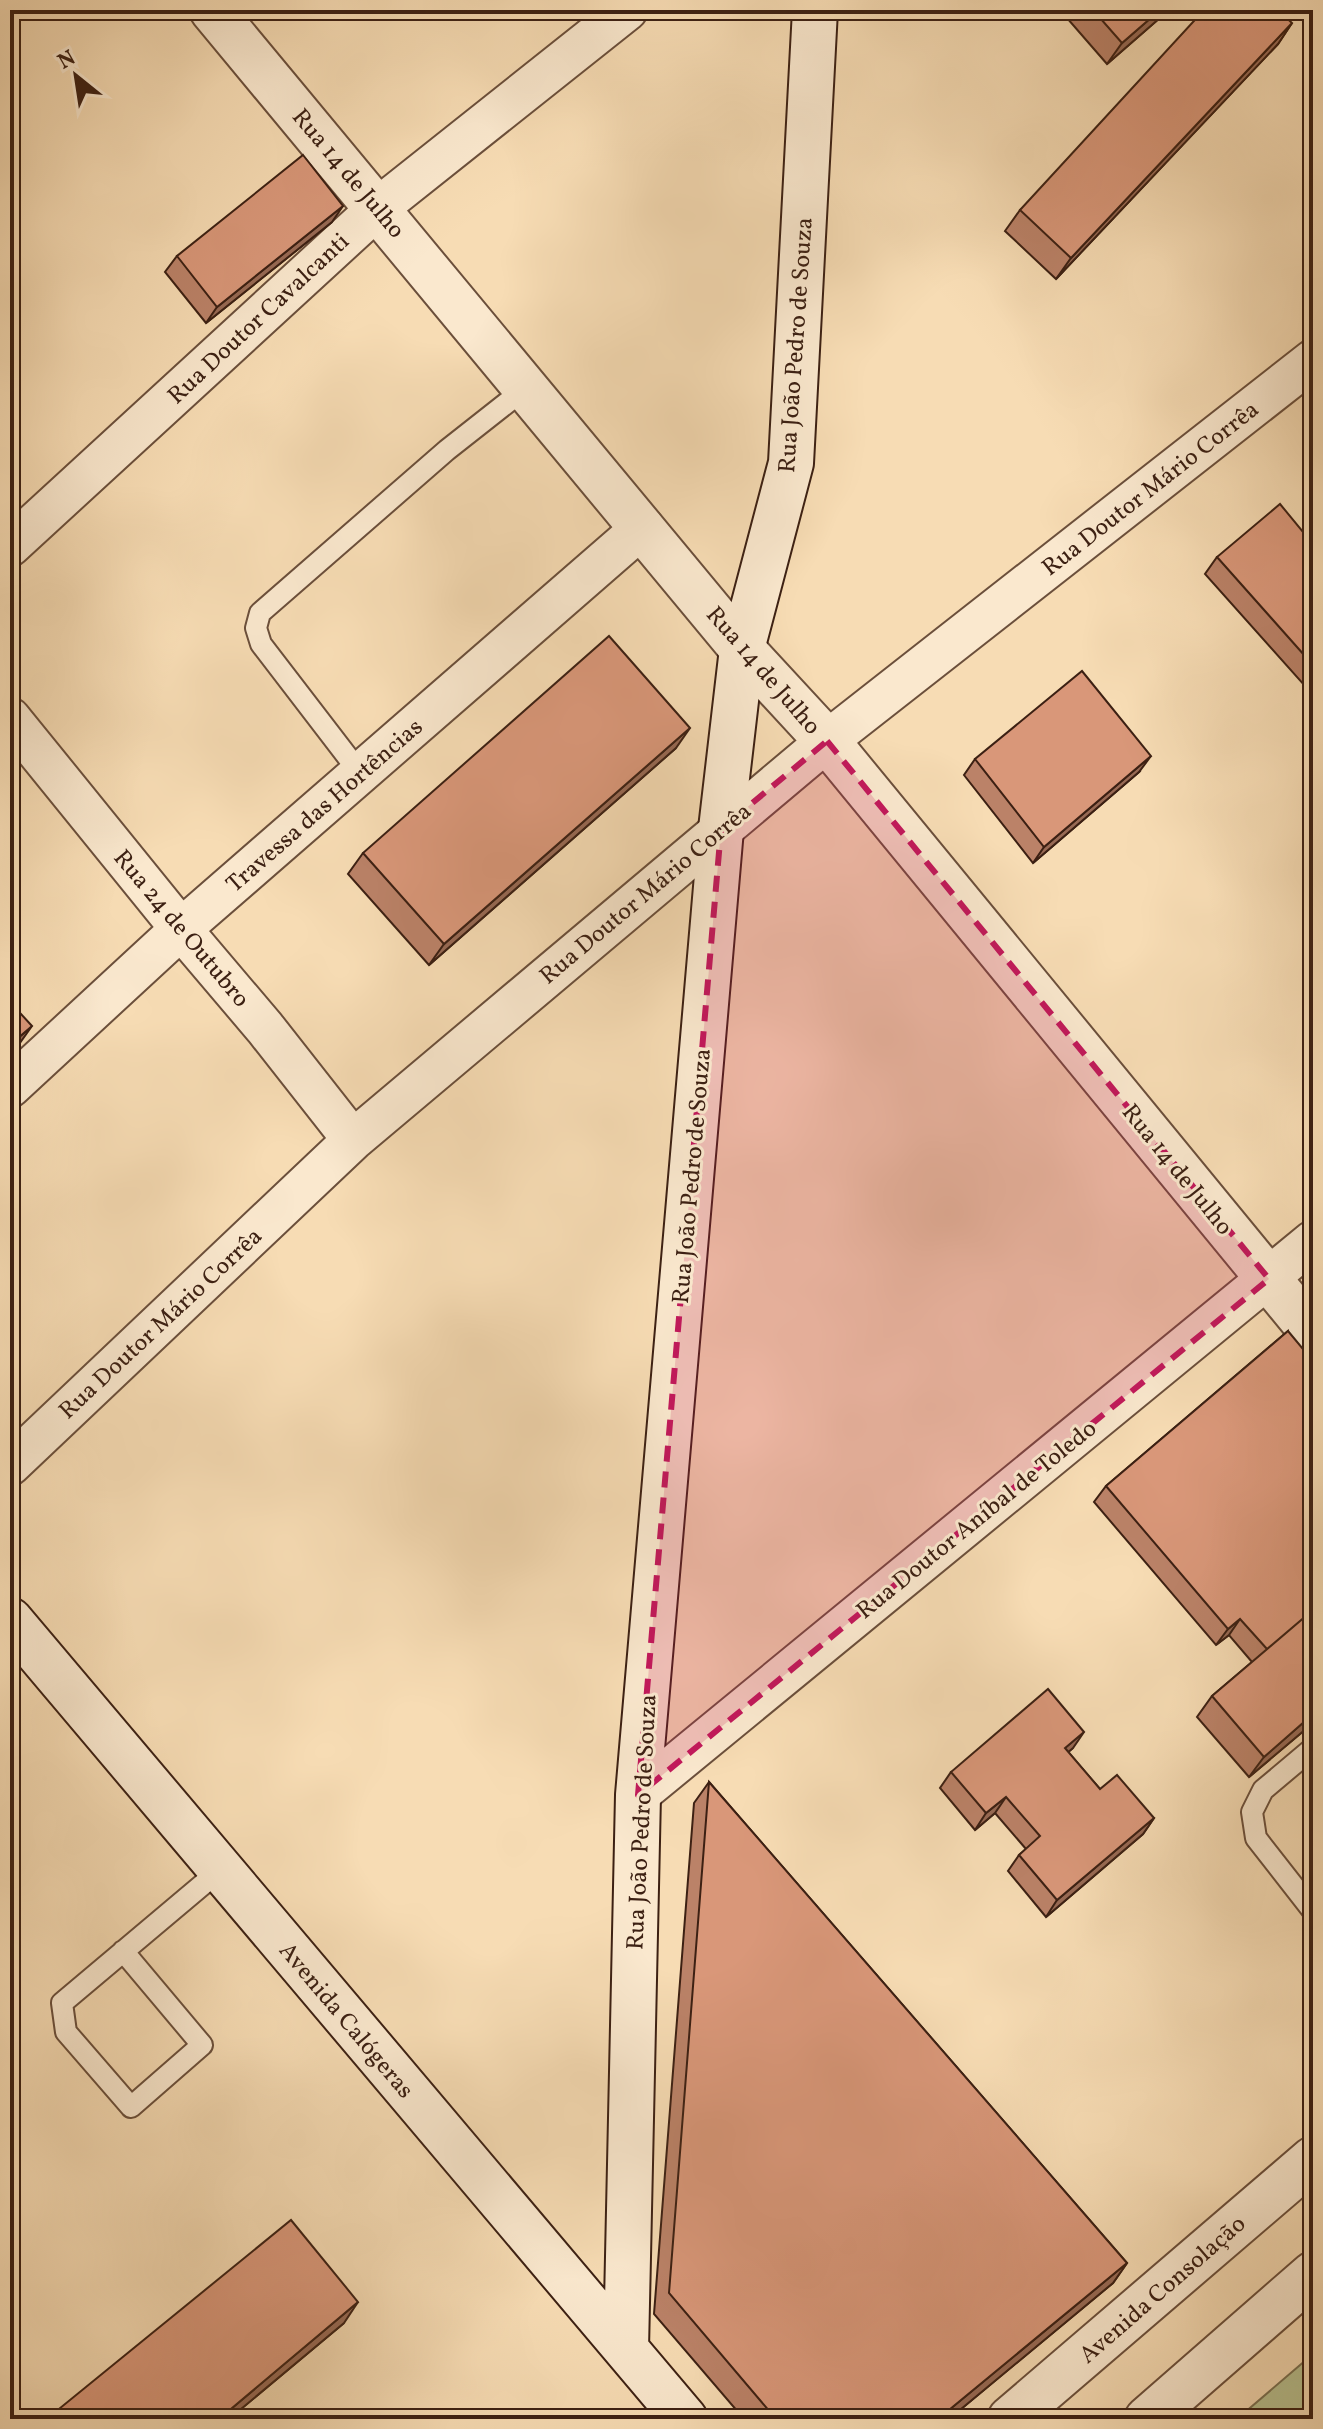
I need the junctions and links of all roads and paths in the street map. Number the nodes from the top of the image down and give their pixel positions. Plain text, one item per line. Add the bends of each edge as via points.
1 (212, 10) edge
2 (627, 10) edge
3 (815, 10) edge
4 (378, 208) junction
5 (1313, 360) edge
6 (527, 387) junction
7 (643, 527) junction
8 (10, 546) edge
9 (742, 649) junction
10 (10, 718) edge
11 (827, 741) junction
12 (360, 773) junction
13 (721, 829) junction
14 (181, 929) junction
15 (10, 1087) edge
16 (353, 1140) junction
17 (1313, 1241) edge
18 (1269, 1279) junction
19 (1313, 1333) edge
20 (10, 1465) edge
21 (10, 1620) edge
22 (1313, 1748) edge
23 (638, 1795) junction
24 (220, 1870) junction
25 (1313, 1911) edge
26 (123, 1951) junction
27 (1313, 2159) edge
28 (1313, 2274) edge
29 (626, 2349) junction
30 (685, 2419) edge
31 (1010, 2419) edge
32 (1147, 2419) edge

1 - 4 main road, Rua 14 de Julho
2 - 4 street, Rua Doutor Cavalcanti
3 - 9 main road, Rua João Pedro de Souza via 791,463
4 - 6 main road, Rua 14 de Julho
4 - 8 street, Rua Doutor Cavalcanti
5 - 11 street, Rua Doutor Mário Corrêa
6 - 7 main road, Rua 14 de Julho
6 - 12 lane via 260,613 256,628 261,644
7 - 9 main road, Rua 14 de Julho
7 - 12 street, Travessa das Hortências
9 - 11 main road, Rua 14 de Julho
9 - 13 main road, Rua João Pedro de Souza
10 - 14 street, Rua 24 de Outubro
11 - 13 street, Rua Doutor Mário Corrêa
11 - 18 main road, Rua 14 de Julho
12 - 14 street, Travessa das Hortências
13 - 16 street, Rua Doutor Mário Corrêa
13 - 23 main road, Rua João Pedro de Souza
14 - 15 street, Travessa das Hortências
14 - 16 street, Rua 24 de Outubro
16 - 20 street, Rua Doutor Mário Corrêa
17 - 18 street, Rua Doutor Aníbal de Toledo
18 - 19 main road, Rua 14 de Julho
18 - 23 street, Rua Doutor Aníbal de Toledo
21 - 24 main road, Avenida Calógeras
22 - 25 lane via 1263,1790 1252,1812 1256,1838
23 - 29 main road, Rua João Pedro de Souza
24 - 26 lane
24 - 29 main road, Avenida Calógeras
26 - 26 lane via 202,2045 131,2107 66,2032 62,2003
27 - 31 main road, Avenida Consolação
28 - 32 main road
29 - 30 main road, Avenida Calógeras

